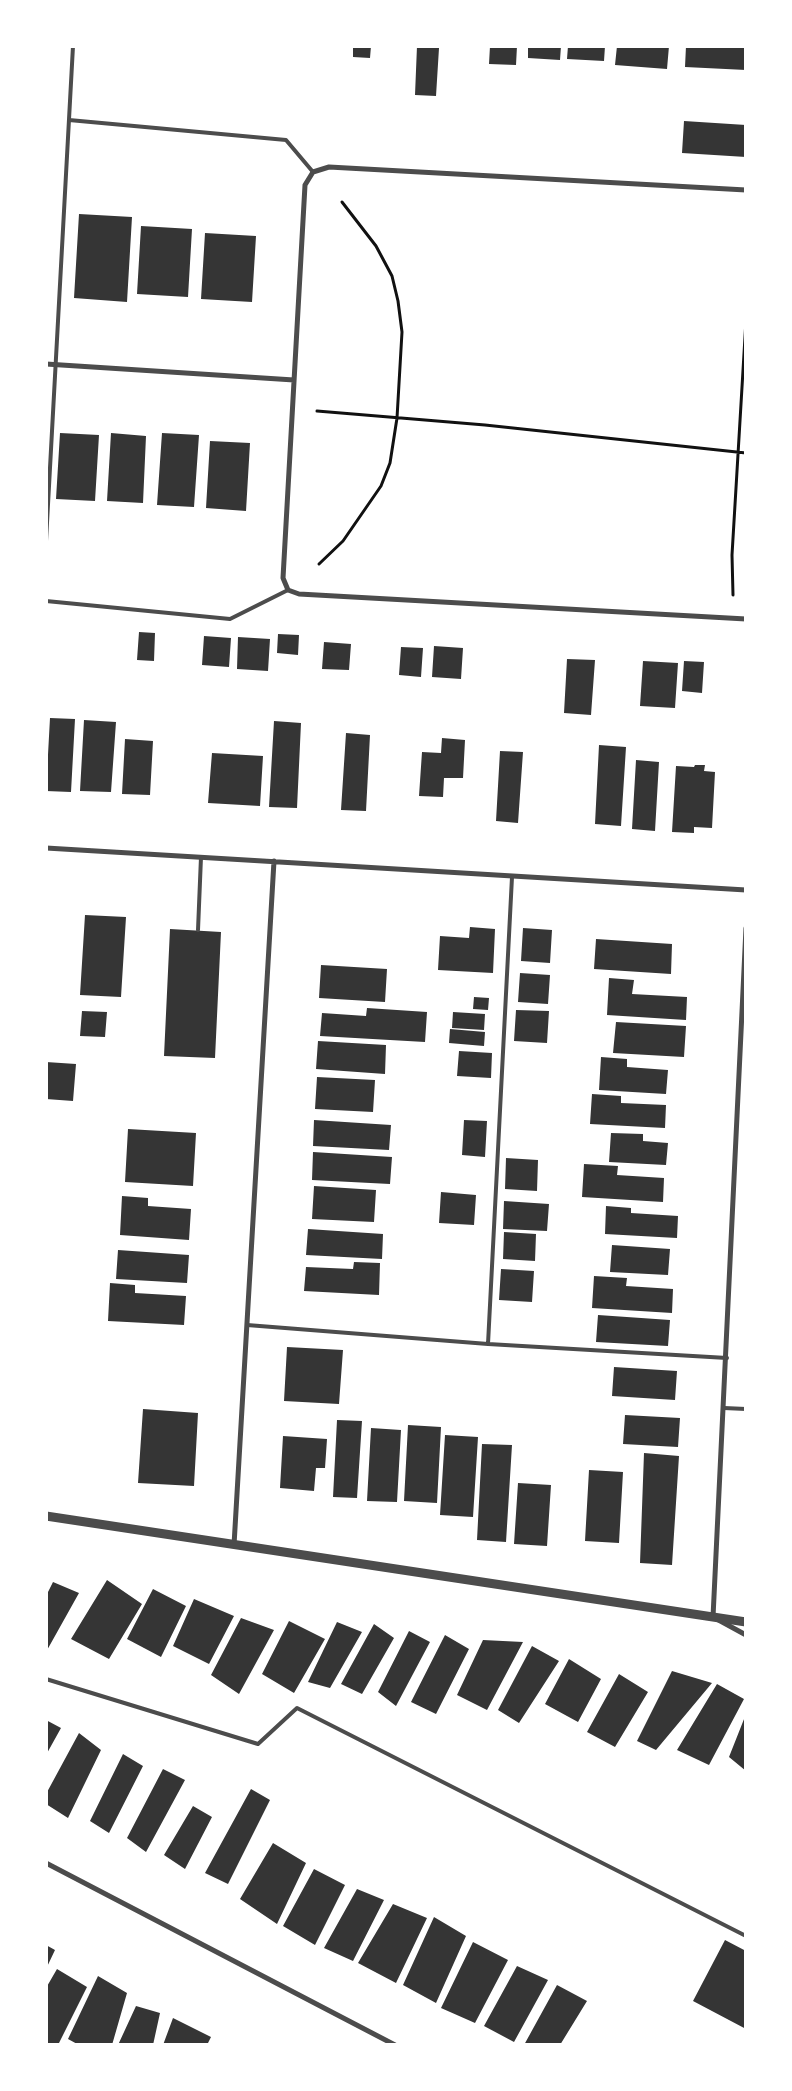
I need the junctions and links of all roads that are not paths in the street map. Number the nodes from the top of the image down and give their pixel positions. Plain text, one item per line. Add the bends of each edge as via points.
1 (73, 46) edge
2 (69, 120) junction
3 (313, 172) junction
4 (746, 190) edge
5 (46, 364) edge
6 (56, 365) junction
7 (294, 380) junction
8 (46, 541) edge
9 (288, 590) junction
10 (46, 601) edge
11 (746, 619) edge
12 (46, 848) edge
13 (201, 857) junction
14 (274, 861) junction
15 (512, 877) junction
16 (746, 890) edge
17 (746, 928) edge
18 (198, 930) dead end
19 (247, 1325) junction
20 (488, 1344) junction
21 (727, 1358) junction
22 (724, 1408) junction
23 (746, 1408) edge
24 (46, 1516) edge
25 (234, 1545) junction
26 (713, 1617) junction
27 (746, 1622) edge
28 (746, 1635) edge
29 (46, 1679) edge
30 (46, 1863) edge
31 (746, 1936) edge
32 (395, 2045) edge

1 - 2 lane
2 - 3 lane via 286,140
2 - 6 lane
3 - 4 street via 329,167
3 - 7 street via 305,185
5 - 6 street
6 - 7 street
6 - 8 lane
7 - 9 street via 284,578
9 - 10 lane via 230,619
9 - 11 street via 299,594
12 - 13 street
13 - 14 street
13 - 18 lane
14 - 15 street
14 - 19 street
15 - 16 street
15 - 20 lane
17 - 21 street
19 - 20 lane
19 - 25 street
20 - 21 lane
21 - 22 street
22 - 23 lane
22 - 26 street
24 - 25 street
25 - 26 street
26 - 27 street
26 - 28 street
29 - 31 lane via 258,1744 297,1708
30 - 32 street

